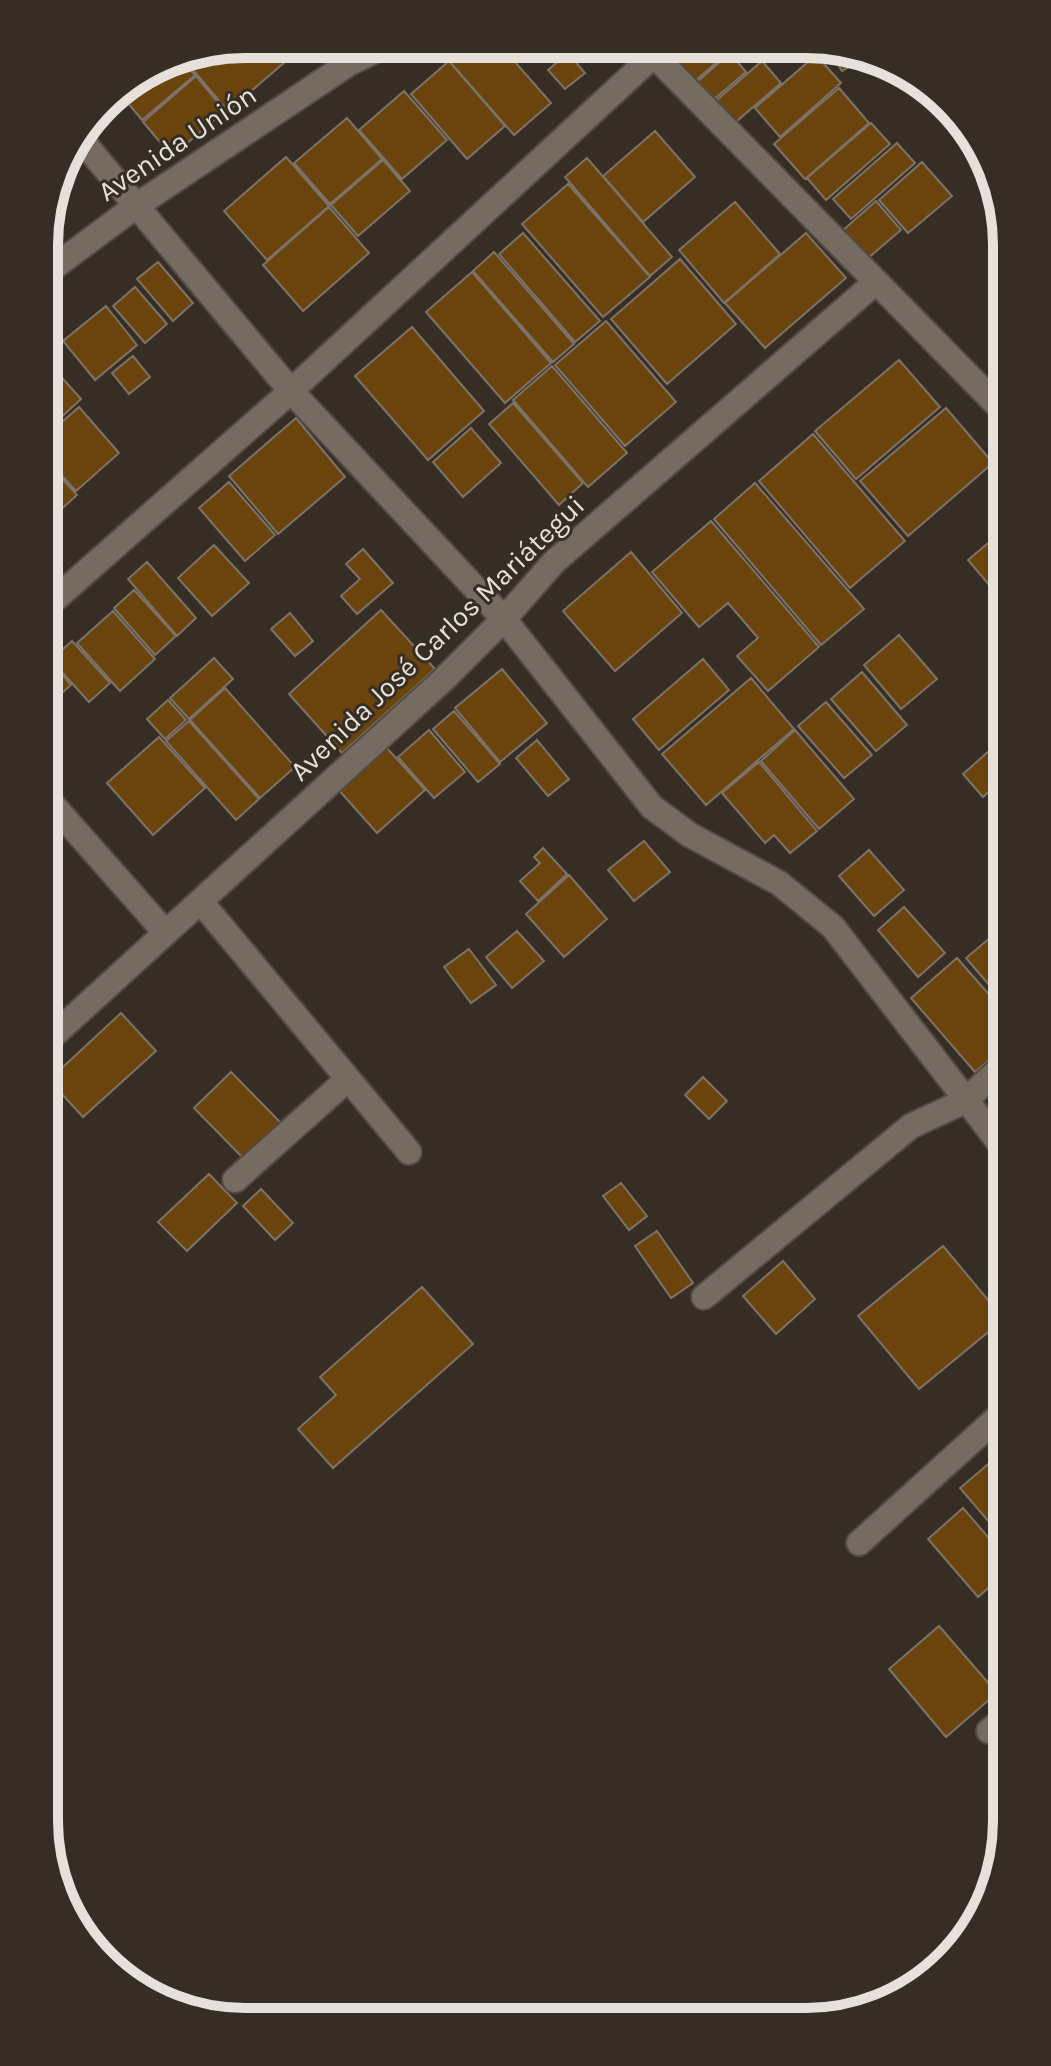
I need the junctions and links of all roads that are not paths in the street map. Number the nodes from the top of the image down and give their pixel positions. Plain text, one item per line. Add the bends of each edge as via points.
1 (360, 58) edge
2 (643, 58) edge
3 (657, 58) edge
4 (87, 146) edge
5 (136, 206) junction
6 (58, 264) edge
7 (876, 282) junction
8 (291, 391) junction
9 (993, 401) edge
10 (58, 597) edge
11 (504, 619) junction
12 (58, 811) edge
13 (201, 902) junction
14 (165, 932) junction
15 (58, 1031) edge
16 (993, 1075) edge
17 (348, 1079) junction
18 (965, 1101) junction
19 (993, 1136) edge
20 (409, 1152) dead end
21 (235, 1180) dead end
22 (704, 1297) dead end
23 (993, 1422) edge
24 (859, 1543) dead end

1 - 5 street, Avenida Unión
2 - 8 street
3 - 7 street
4 - 5 street
5 - 6 street, Avenida Unión
5 - 8 street
7 - 9 street
7 - 11 street, Avenida José Carlos Mariátegui via 554,562
8 - 10 street
8 - 11 street
11 - 13 street, Avenida José Carlos Mariátegui
11 - 18 street via 652,807 690,835 779,883 833,927
12 - 14 street
13 - 14 street, Avenida José Carlos Mariátegui
13 - 17 street
14 - 15 street, Avenida José Carlos Mariátegui
16 - 18 street
17 - 20 street
17 - 21 street
18 - 19 street
18 - 22 street via 911,1126
23 - 24 street

